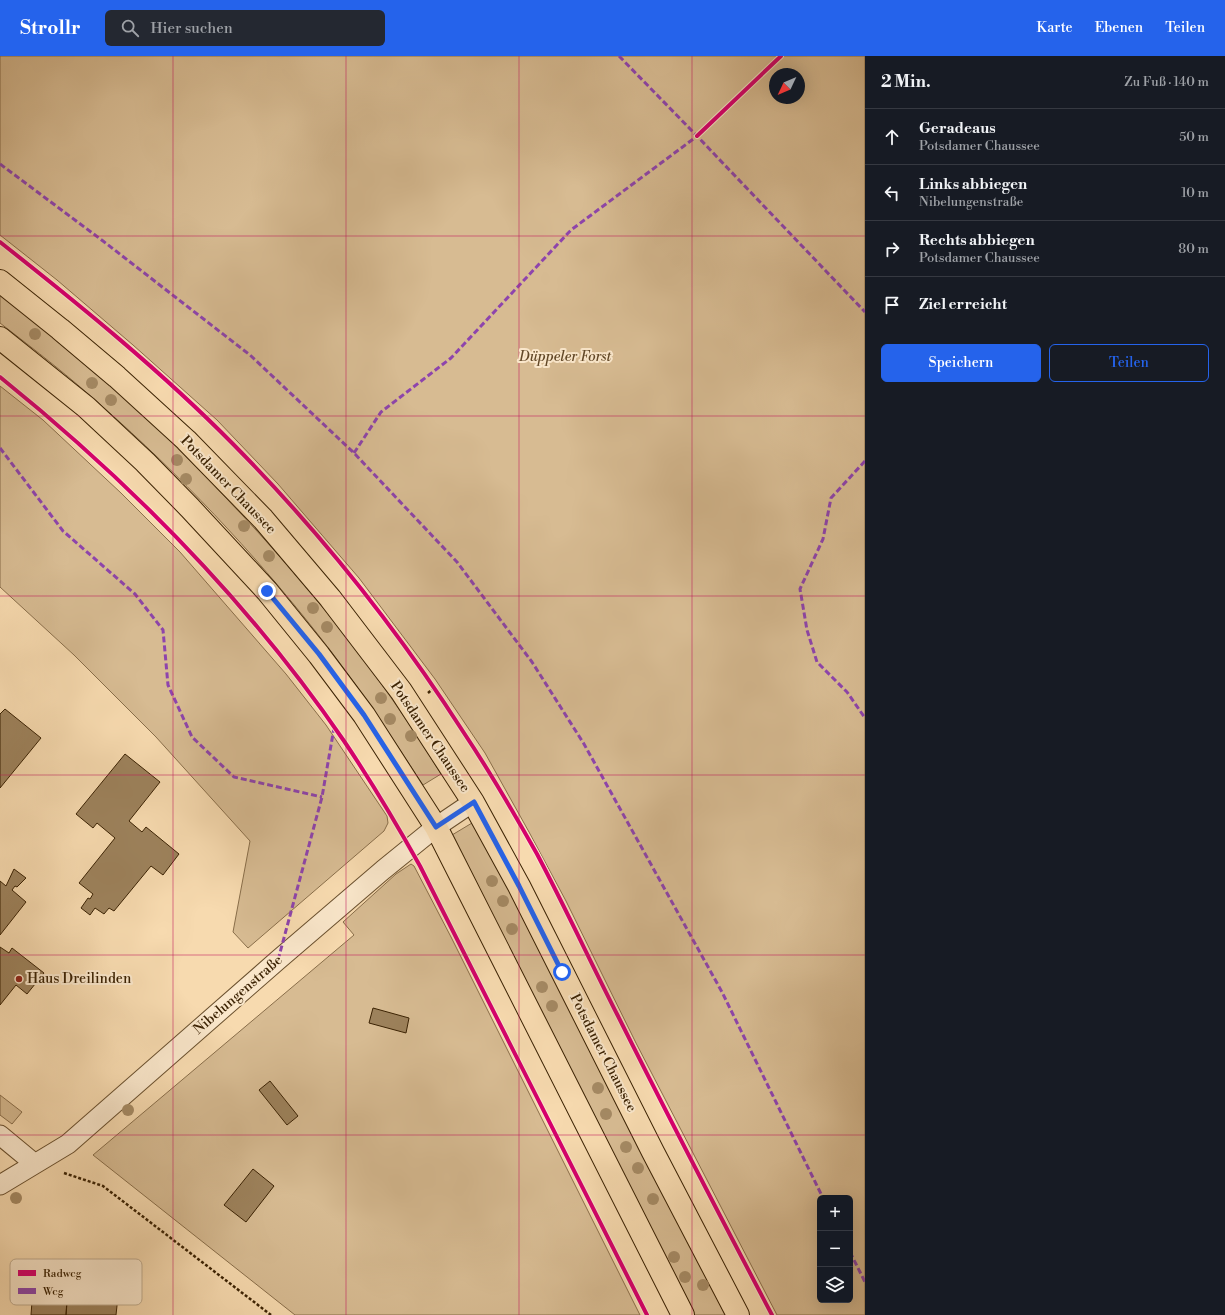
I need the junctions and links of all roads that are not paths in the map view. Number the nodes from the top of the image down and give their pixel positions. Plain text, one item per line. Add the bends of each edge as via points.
1 (0, 281) edge
2 (0, 338) edge
3 (474, 802) junction
4 (436, 827) junction
5 (0, 1135) edge
6 (35, 1164) junction
7 (0, 1185) edge
8 (683, 1315) edge
9 (738, 1315) edge

1 - 3 main road, Potsdamer Chaussee via 128,387 186,440 263,519 330,598 401,691
2 - 4 main road via 91,412 145,462 237,558 296,626 359,709
3 - 4 street, Nibelungenstraße
3 - 9 main road, Potsdamer Chaussee
4 - 6 street, Nibelungenstraße via 278,960 68,1144
4 - 8 main road
5 - 6 street
6 - 7 street, Nibelungenstraße

